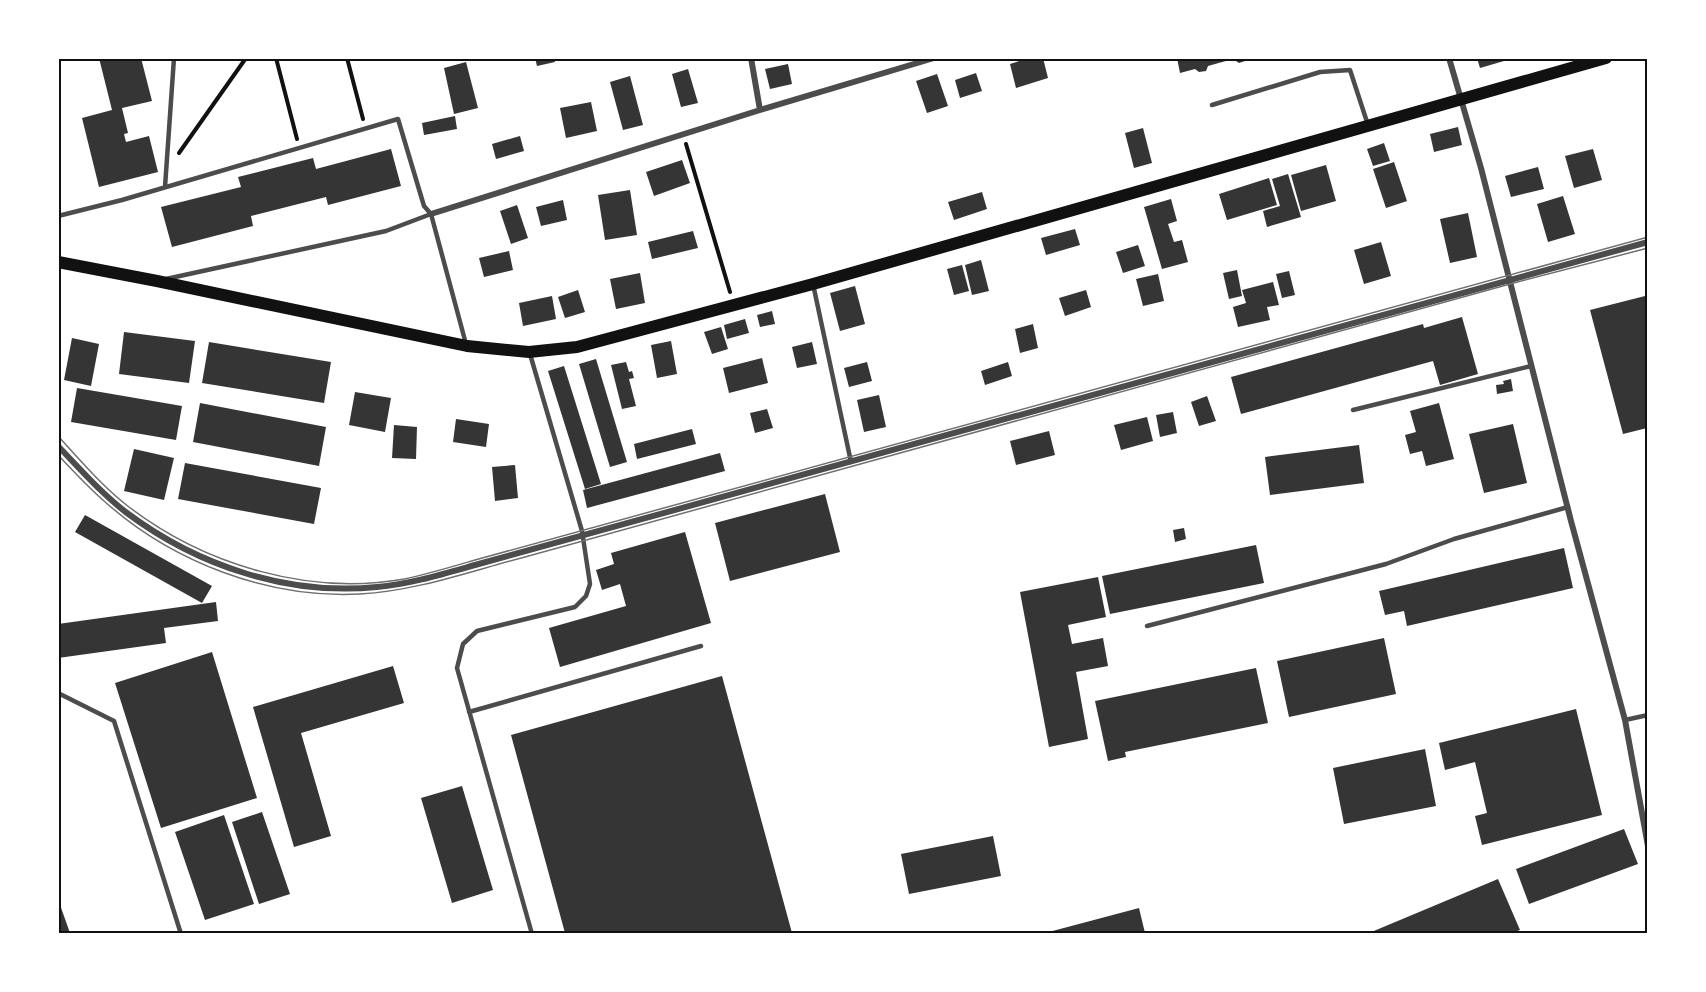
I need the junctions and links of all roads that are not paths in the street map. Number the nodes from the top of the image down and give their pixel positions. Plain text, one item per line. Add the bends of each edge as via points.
1 (174, 58) edge
2 (751, 58) edge
3 (934, 58) edge
4 (1449, 58) edge
5 (1606, 58) edge
6 (1461, 101) junction
7 (1212, 105) dead end
8 (760, 110) junction
9 (1368, 125) junction
10 (165, 187) junction
11 (431, 214) junction
12 (58, 216) edge
13 (1647, 242) edge
14 (58, 262) edge
15 (1509, 279) junction
16 (157, 281) junction
17 (813, 284) junction
18 (467, 346) junction
19 (529, 352) junction
20 (1531, 366) junction
21 (1353, 410) dead end
22 (58, 446) edge
23 (852, 462) junction
24 (1568, 507) junction
25 (583, 535) junction
26 (1147, 626) dead end
27 (701, 646) dead end
28 (58, 693) edge
29 (470, 712) junction
30 (1647, 714) edge
31 (1624, 720) junction
32 (1644, 811) edge
33 (1647, 846) edge
34 (182, 933) edge
35 (532, 933) edge

1 - 10 lane
2 - 8 street
3 - 8 street
4 - 6 street
5 - 6 main road
6 - 9 main road
6 - 15 street
7 - 9 lane via 1320,72 1350,70
8 - 11 street
9 - 17 main road
10 - 11 lane via 398,119 424,206
10 - 12 lane
11 - 16 lane via 386,231
11 - 18 lane
13 - 15 street
14 - 16 main road
15 - 20 street
15 - 23 street
16 - 18 main road
17 - 19 main road via 598,343
17 - 23 lane
18 - 19 main road
19 - 25 lane
20 - 21 lane
20 - 24 street
22 - 25 street via 113,501 163,537 224,566 291,585 337,589 393,585
23 - 25 street
24 - 26 lane via 1454,539 1386,564
24 - 31 street
25 - 29 lane via 590,584 586,596 575,607 477,631 464,644 457,668
27 - 29 lane
28 - 34 lane via 114,721
29 - 35 lane
30 - 31 lane
31 - 32 street
32 - 33 street

